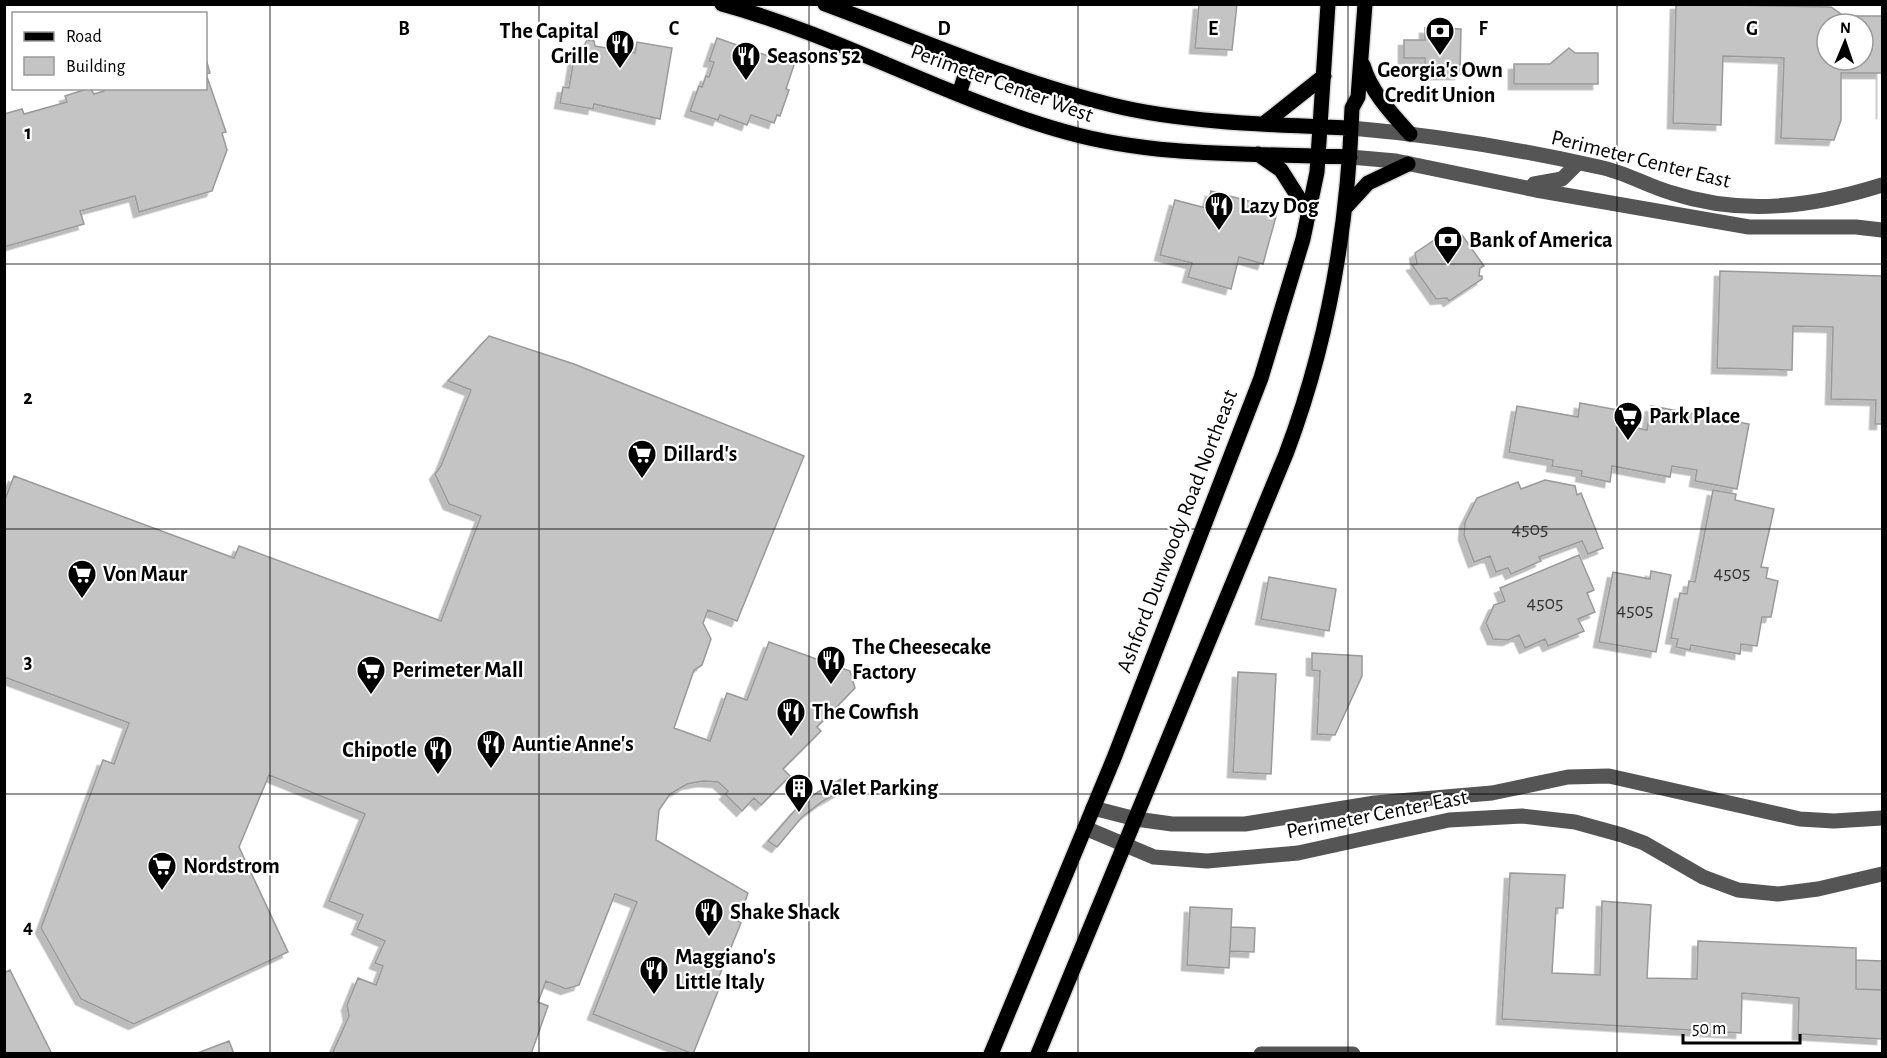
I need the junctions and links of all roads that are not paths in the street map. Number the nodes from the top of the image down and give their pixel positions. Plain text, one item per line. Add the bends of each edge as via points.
1 (722, 4) edge
2 (825, 4) edge
3 (1328, 4) edge
4 (1365, 4) edge
5 (1360, 59) junction
6 (970, 60) junction
7 (1324, 76) junction
8 (959, 94) junction
9 (1266, 122) junction
10 (1321, 127) junction
11 (1351, 128) junction
12 (1410, 134) junction
13 (1255, 153) junction
14 (1320, 156) junction
15 (1350, 157) junction
16 (1578, 163) junction
17 (1408, 164) junction
18 (1510, 185) junction
19 (1882, 185) edge
20 (1846, 196) junction
21 (1346, 207) junction
22 (1309, 214) junction
23 (1715, 222) junction
24 (1882, 230) edge
25 (1444, 798) junction
26 (1093, 808) junction
27 (1478, 816) junction
28 (1882, 818) edge
29 (1136, 819) junction
30 (1085, 828) junction
31 (1411, 828) junction
32 (1125, 846) junction
33 (1882, 874) edge
34 (991, 1053) edge
35 (1038, 1053) edge
36 (1261, 1053) edge
37 (1353, 1053) edge

1 - 8 main road, Perimeter Center West
2 - 6 main road, Perimeter Center West
3 - 7 main road, Ashford Dunwoody Road Northeast
4 - 5 main road
5 - 11 main road
5 - 12 main road via 1366,78
6 - 8 main road
6 - 9 main road, Perimeter Center West via 1113,106 1171,116
7 - 9 main road
7 - 10 main road, Ashford Dunwoody Road Northeast
8 - 13 main road, Perimeter Center West via 1096,140 1161,150
9 - 10 main road, Perimeter Center West
10 - 11 main road, Perimeter Center West
10 - 14 main road, Ashford Dunwoody Road Northeast
11 - 12 street, Perimeter Center East
11 - 15 main road
12 - 16 street, Perimeter Center East
13 - 14 main road, Perimeter Center West
13 - 22 main road via 1281,171
14 - 15 main road, Perimeter Center West
14 - 22 main road, Ashford Dunwoody Road Northeast
15 - 17 street, Perimeter Center East
15 - 21 main road
16 - 18 street via 1562,179 1546,184
16 - 20 street, Perimeter Center East via 1620,172 1673,194 1737,207 1773,207
17 - 18 street, Perimeter Center East
17 - 21 main road via 1368,183
18 - 23 street, Perimeter Center East
19 - 20 street, Perimeter Center East
20 - 23 street via 1827,210
21 - 29 main road via 1328,310 1296,428
22 - 26 main road, Ashford Dunwoody Road Northeast via 1247,417
23 - 24 street, Perimeter Center East via 1762,228
25 - 27 street via 1451,806
25 - 28 street, Perimeter Center East via 1518,789 1568,777 1609,776 1800,819
25 - 29 street, Perimeter Center East via 1375,803 1245,824 1172,824
25 - 31 street via 1434,817
26 - 29 street, Perimeter Center East
26 - 30 main road, Ashford Dunwoody Road Northeast
27 - 31 street, Perimeter Center East
27 - 33 street, Perimeter Center East via 1552,818 1598,828 1644,843 1703,877 1738,890 1778,894
29 - 32 main road
30 - 32 street, Perimeter Center East
30 - 34 main road, Ashford Dunwoody Road Northeast
31 - 32 street, Perimeter Center East via 1298,853 1229,860 1177,861
32 - 35 main road
36 - 37 street

